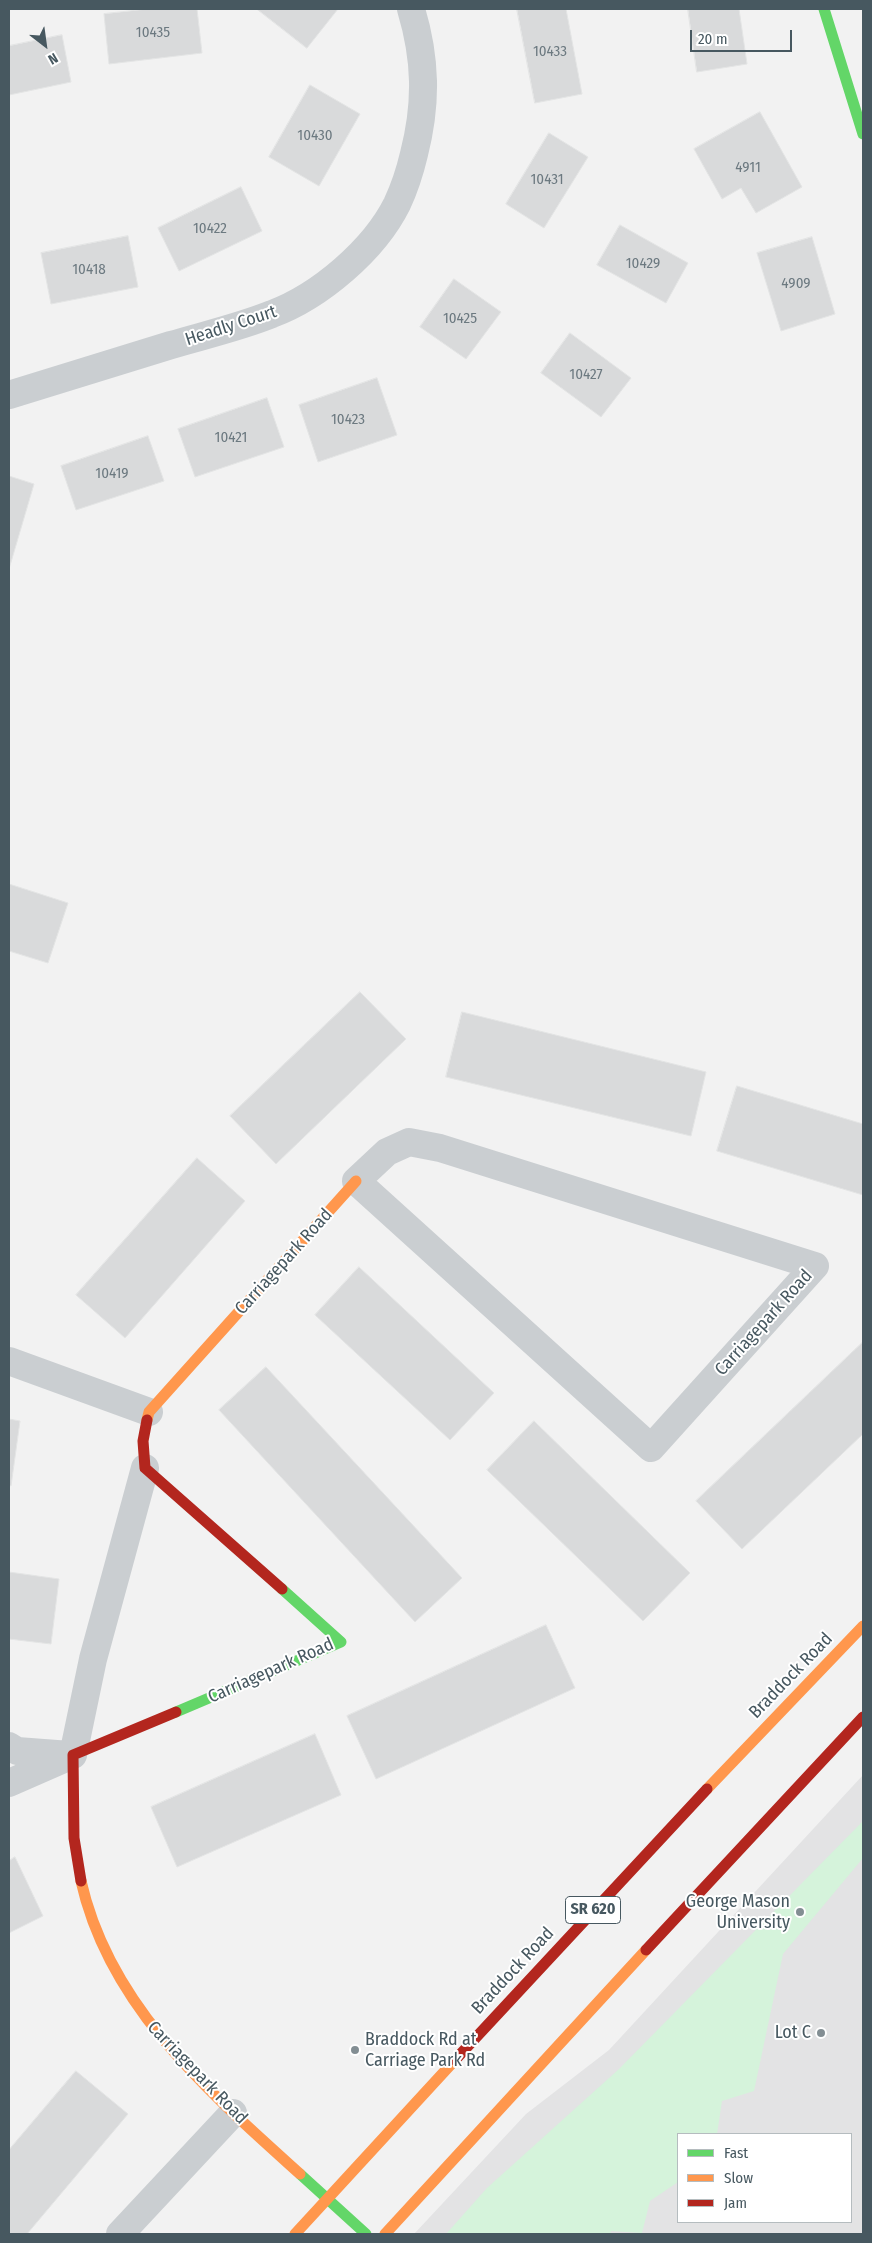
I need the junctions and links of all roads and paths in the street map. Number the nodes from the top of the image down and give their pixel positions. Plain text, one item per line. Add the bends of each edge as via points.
1 (411, 9) edge
2 (824, 9) edge
3 (863, 134) edge
4 (9, 395) edge
5 (356, 1181) junction
6 (9, 1361) edge
7 (149, 1412) junction
8 (145, 1468) junction
9 (863, 1626) edge
10 (863, 1717) edge
11 (863, 1730) edge
12 (9, 1746) edge
13 (826, 1754) junction
14 (74, 1755) junction
15 (9, 1783) edge
16 (233, 2113) junction
17 (327, 2198) junction
18 (120, 2234) edge
19 (295, 2234) edge
20 (366, 2234) edge
21 (386, 2234) edge

1 - 4 street, Headly Court via 420,44 424,90 422,125 406,184 396,206 356,258 321,288 273,314
2 - 3 street
5 - 5 street, Carriagepark Road via 651,1448 815,1266 450,1151 408,1142 387,1152
5 - 7 street, Carriagepark Road
6 - 7 street
7 - 8 street, Carriagepark Road via 143,1441
8 - 14 street, Carriagepark Road via 93,1659
8 - 14 street, Carriagepark Road via 341,1642
9 - 17 street, Braddock Road / SR 620 via 566,1938
10 - 13 street
11 - 13 street
12 - 14 street, Carriagepark Road via 17,1751
13 - 21 street
14 - 15 street, Carriagepark Road
14 - 16 street, Carriagepark Road via 74,1838 97,1936 138,2010 163,2042
16 - 17 street, Carriagepark Road
16 - 18 street
17 - 19 street, Braddock Road / SR 620
17 - 20 street, Carriagepark Road

